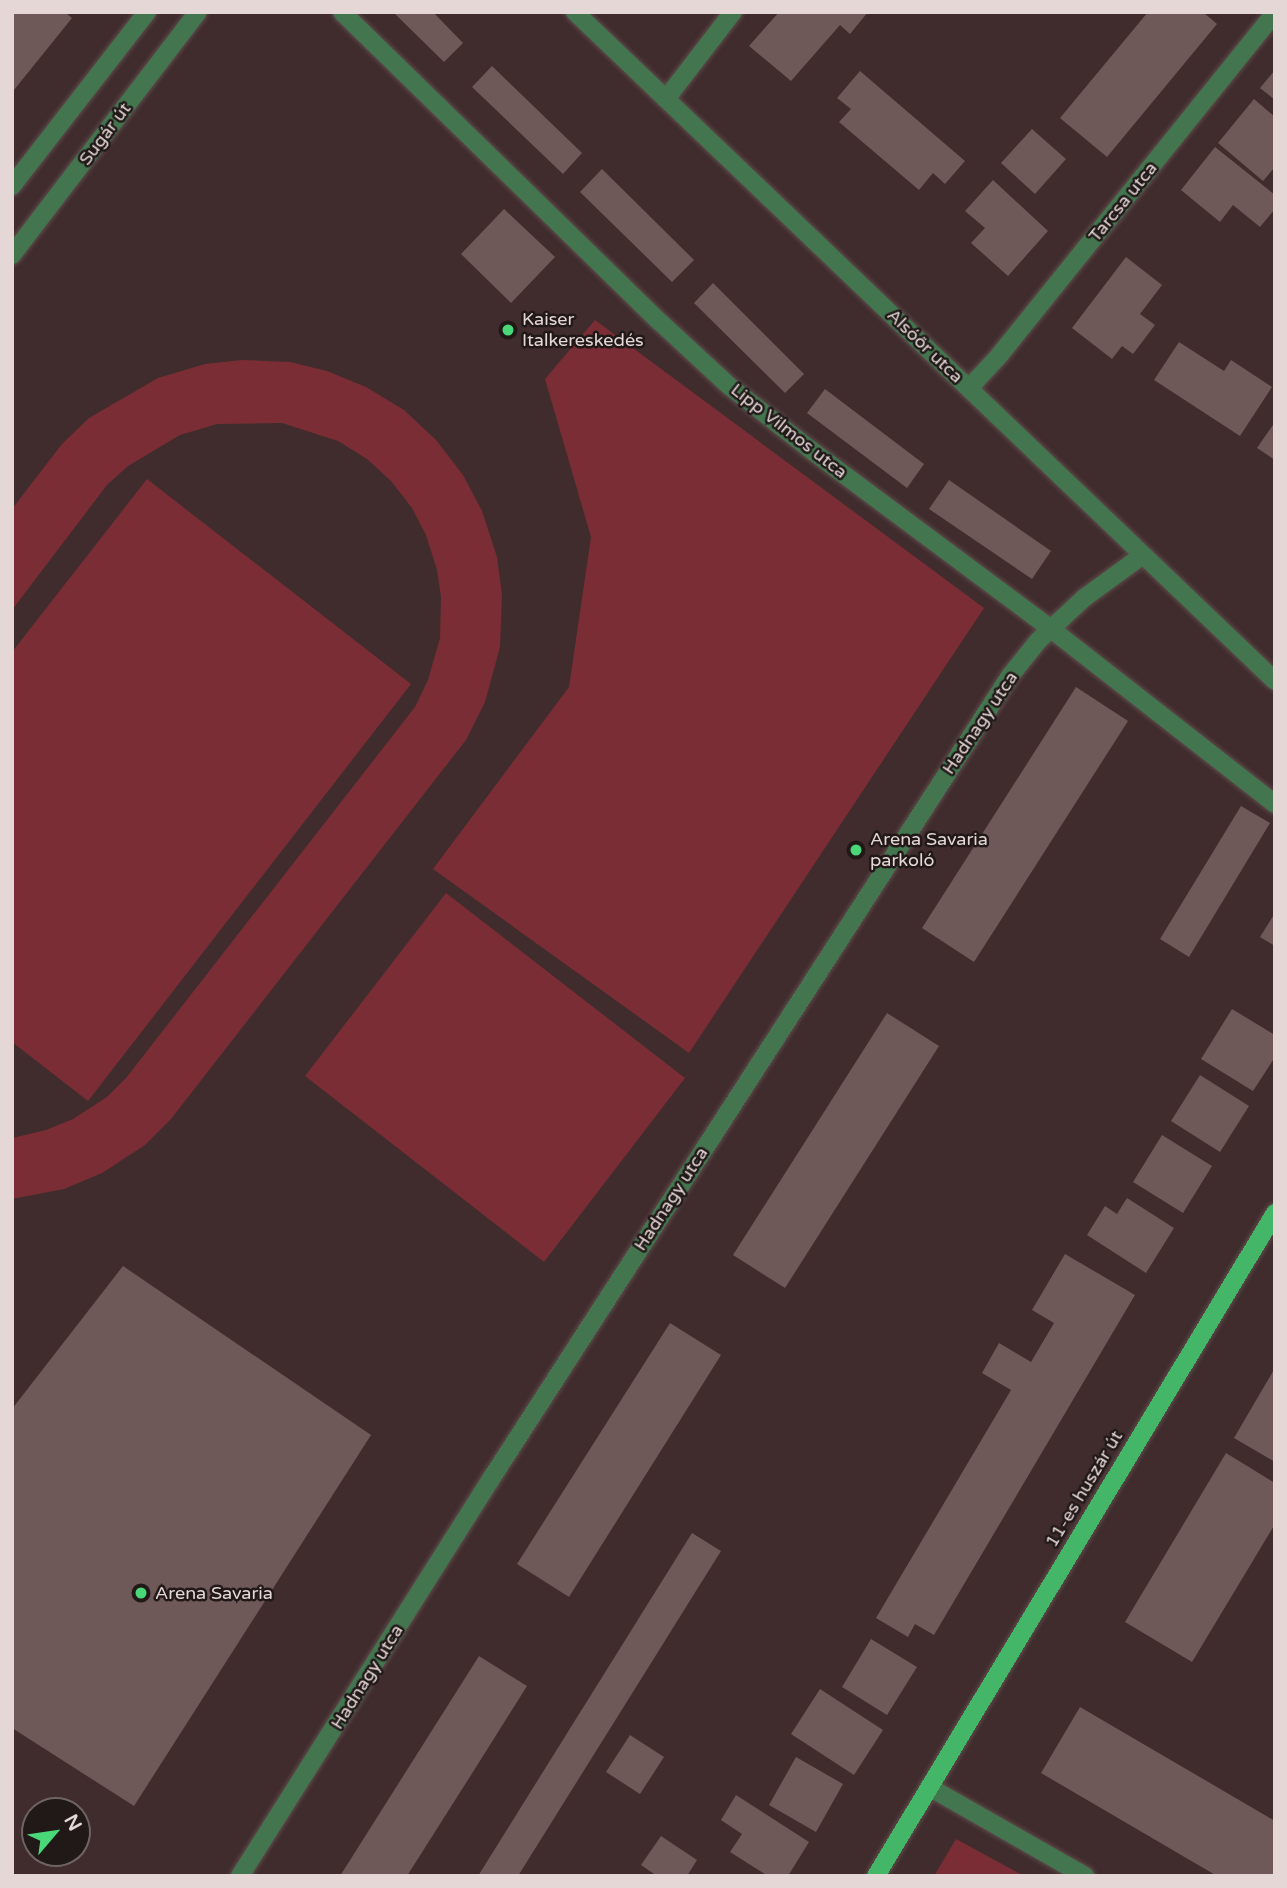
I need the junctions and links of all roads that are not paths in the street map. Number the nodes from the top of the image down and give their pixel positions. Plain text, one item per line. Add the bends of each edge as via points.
1 (147, 12) edge
2 (198, 12) edge
3 (342, 12) edge
4 (575, 12) edge
5 (733, 12) edge
6 (1275, 13) edge
7 (666, 99) junction
8 (12, 186) edge
9 (12, 255) edge
10 (969, 388) junction
11 (1143, 555) junction
12 (1051, 629) junction
13 (1275, 681) edge
14 (1275, 804) edge
15 (1275, 1213) edge
16 (929, 1787) junction
17 (240, 1876) edge
18 (876, 1876) edge
19 (1085, 1876) edge

1 - 8 street
2 - 9 street, Sugár út
3 - 12 street, Lipp Vilmos utca via 728,384
4 - 7 street, Alsóőr utca
5 - 7 street
6 - 10 street, Tarcsa utca
7 - 10 street, Alsóőr utca
10 - 11 street, Alsóőr utca
11 - 12 street, Hadnagy utca
11 - 13 street, Alsóőr utca
12 - 14 street, Lipp Vilmos utca
12 - 17 street, Hadnagy utca via 1010,676 957,755
15 - 16 main road, 11-es huszár út
16 - 18 main road, 11-es huszár út
16 - 19 street

